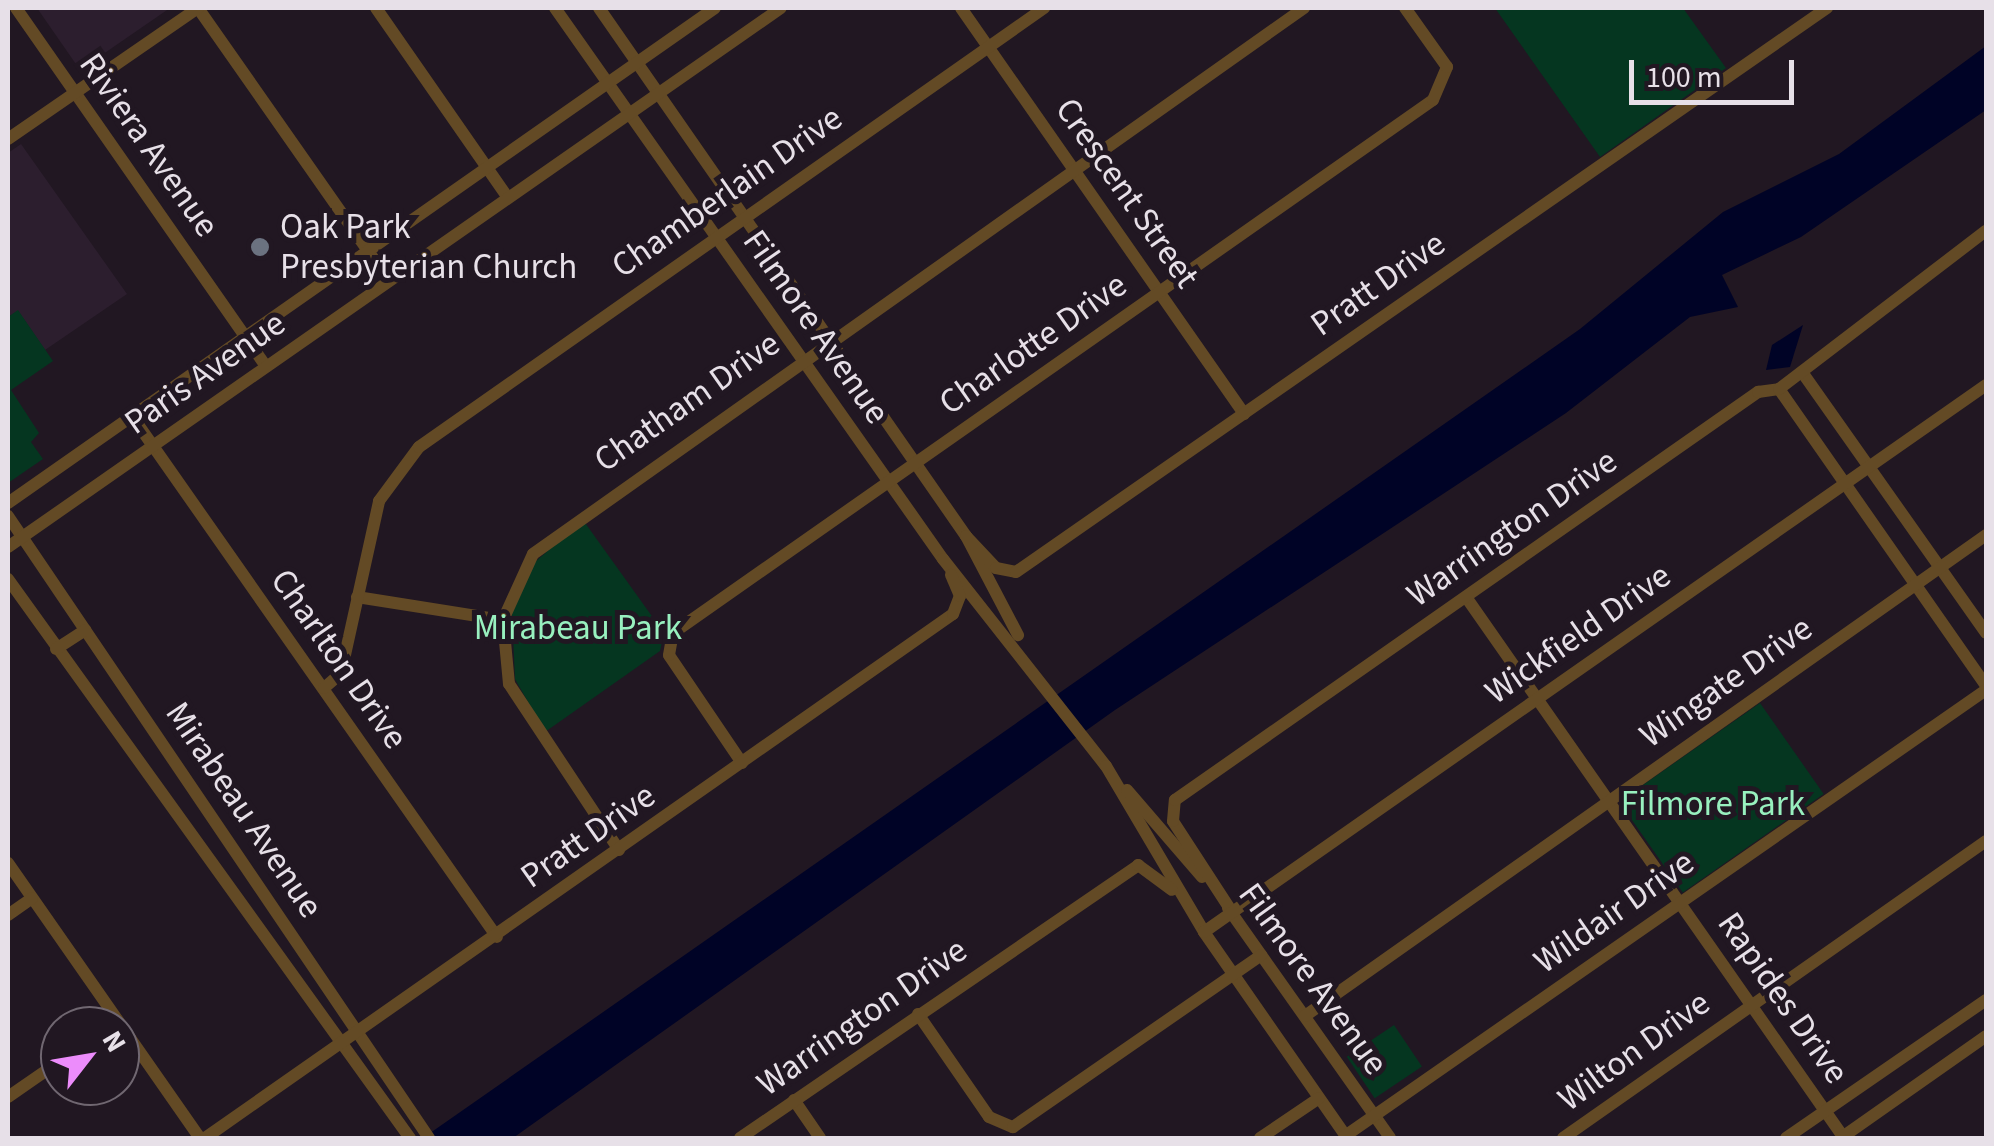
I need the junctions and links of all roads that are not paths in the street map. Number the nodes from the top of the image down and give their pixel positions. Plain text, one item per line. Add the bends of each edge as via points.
1 (16, 8) edge
2 (198, 8) edge
3 (376, 8) edge
4 (555, 8) edge
5 (600, 8) edge
6 (715, 8) edge
7 (778, 8) edge
8 (961, 8) edge
9 (1044, 8) edge
10 (1304, 8) edge
11 (1405, 8) edge
12 (1826, 8) edge
13 (988, 46) junction
14 (638, 62) junction
15 (608, 83) junction
16 (76, 92) junction
17 (659, 92) junction
18 (629, 113) junction
19 (8, 138) edge
20 (487, 167) junction
21 (1074, 169) junction
22 (508, 198) junction
23 (745, 216) junction
24 (1986, 231) edge
25 (716, 236) junction
26 (368, 250) junction
27 (389, 281) junction
28 (1159, 291) junction
29 (245, 336) junction
30 (830, 340) junction
31 (802, 359) junction
32 (266, 367) junction
33 (1802, 372) junction
34 (1986, 385) edge
35 (1779, 389) junction
36 (1244, 414) junction
37 (132, 416) junction
38 (153, 445) junction
39 (916, 463) junction
40 (1869, 467) junction
41 (888, 482) junction
42 (1845, 484) junction
43 (8, 502) edge
44 (8, 516) edge
45 (966, 536) junction
46 (1986, 536) edge
47 (22, 537) junction
48 (8, 547) edge
49 (943, 559) junction
50 (1940, 568) junction
51 (8, 580) edge
52 (1916, 586) junction
53 (357, 597) junction
54 (1466, 597) junction
55 (502, 620) junction
56 (85, 630) junction
57 (1986, 634) edge
58 (56, 649) junction
59 (1040, 672) junction
60 (324, 688) junction
61 (1986, 688) edge
62 (1538, 699) junction
63 (742, 763) junction
64 (1106, 766) junction
65 (1609, 800) junction
66 (1986, 841) edge
67 (619, 850) junction
68 (8, 864) edge
69 (32, 898) junction
70 (1680, 902) junction
71 (1232, 912) junction
72 (8, 916) edge
73 (1204, 932) junction
74 (497, 937) junction
75 (303, 951) junction
76 (1261, 955) junction
77 (281, 966) junction
78 (1232, 974) junction
79 (1986, 1000) edge
80 (1751, 1004) junction
81 (103, 1006) edge
82 (918, 1014) junction
83 (1305, 1016) junction
84 (359, 1032) junction
85 (1986, 1036) edge
86 (337, 1046) junction
87 (140, 1057) edge
88 (40, 1075) edge
89 (8, 1097) edge
90 (1319, 1098) junction
91 (794, 1100) junction
92 (1824, 1111) junction
93 (1374, 1116) junction
94 (1346, 1137) edge
95 (203, 1138) edge
96 (410, 1138) edge
97 (429, 1138) edge
98 (740, 1138) edge
99 (820, 1138) edge
100 (1260, 1138) edge
101 (1390, 1138) edge
102 (1564, 1138) edge
103 (1786, 1138) edge
104 (1843, 1138) edge

1 - 16 street, Riviera Avenue
2 - 16 street
2 - 26 street
3 - 20 street
4 - 15 street, Filmore Avenue
5 - 14 street, Filmore Avenue
6 - 14 street, Paris Avenue
7 - 17 street, Paris Avenue
8 - 13 street, Crescent Street
9 - 13 street, Chamberlain Drive
10 - 21 street, Chatham Drive
11 - 28 street, Charlotte Drive via 1449,79 1433,100
12 - 36 street, Pratt Drive
13 - 21 street, Crescent Street
13 - 23 street, Chamberlain Drive
14 - 15 street, Paris Avenue
14 - 17 street, Filmore Avenue
15 - 18 street, Filmore Avenue
15 - 20 street, Paris Avenue
16 - 19 street
16 - 29 street, Riviera Avenue
17 - 18 street, Paris Avenue
17 - 23 street, Filmore Avenue
18 - 22 street, Paris Avenue
18 - 25 street, Filmore Avenue
20 - 22 street
20 - 26 street, Paris Avenue
21 - 28 street, Crescent Street
21 - 30 street, Chatham Drive
22 - 27 street, Paris Avenue
23 - 25 street, Chamberlain Drive
23 - 30 street, Filmore Avenue
24 - 33 street, Warrington Drive via 1814,353
25 - 31 street, Filmore Avenue
25 - 53 street, Chamberlain Drive via 419,447 379,501
26 - 27 street
26 - 29 street, Paris Avenue
27 - 32 street, Paris Avenue
28 - 36 street, Crescent Street
28 - 39 street, Charlotte Drive
29 - 32 street, Riviera Avenue
29 - 37 street, Paris Avenue
30 - 31 street, Chatham Drive
30 - 39 street, Filmore Avenue
31 - 41 street, Filmore Avenue
31 - 55 street, Chatham Drive via 546,539
32 - 38 street, Paris Avenue
33 - 35 street, Warrington Drive
33 - 40 street
34 - 40 street, Wickfield Drive
35 - 42 street
35 - 54 street, Warrington Drive via 1758,392
36 - 45 street, Pratt Drive via 1016,572 996,568
37 - 38 street, Charlton Drive
37 - 43 street, Paris Avenue
38 - 47 street, Paris Avenue
38 - 60 street, Charlton Drive
39 - 41 street, Charlotte Drive
39 - 45 street, Filmore Avenue
40 - 42 street, Wickfield Drive
40 - 50 street
41 - 49 street, Filmore Avenue
41 - 63 street, Charlotte Drive via 668,642
42 - 52 street
42 - 62 street, Wickfield Drive
44 - 47 street, Mirabeau Avenue
45 - 59 street, Filmore Avenue
46 - 50 street, Wingate Drive
47 - 48 street, Paris Avenue
47 - 56 street, Mirabeau Avenue
49 - 59 street, Filmore Avenue
49 - 63 street, Pratt Drive via 960,596 954,614
50 - 52 street, Wingate Drive
50 - 57 street
51 - 58 street, Mirabeau Avenue
52 - 61 street
52 - 65 street, Wingate Drive
53 - 55 street
53 - 60 street, Chamberlain Drive via 341,673
54 - 62 street, Rapides Drive
54 - 71 street, Warrington Drive via 1170,806
55 - 67 street via 517,701
56 - 58 street
56 - 75 street, Mirabeau Avenue
58 - 77 street, Mirabeau Avenue
59 - 64 street, Filmore Avenue
60 - 74 street, Charlton Drive
61 - 70 street, Wildair Drive
62 - 65 street, Rapides Drive
62 - 71 street, Wickfield Drive
63 - 67 street, Pratt Drive
64 - 71 street, Filmore Avenue
64 - 73 street, Filmore Avenue
65 - 70 street, Rapides Drive
65 - 83 street, Wingate Drive
66 - 80 street, Wilton Drive
67 - 74 street, Pratt Drive
68 - 69 street
69 - 72 street
69 - 81 street
70 - 80 street, Rapides Drive
70 - 93 street, Wildair Drive
71 - 73 street, Wickfield Drive
71 - 76 street, Filmore Avenue
73 - 78 street, Filmore Avenue
73 - 82 street, Warrington Drive via 1163,878 1138,865
74 - 84 street, Pratt Drive
75 - 77 street
75 - 84 street, Mirabeau Avenue
76 - 78 street
76 - 83 street, Filmore Avenue
77 - 86 street, Mirabeau Avenue
78 - 82 street via 1013,1126 989,1117
78 - 90 street, Filmore Avenue
79 - 92 street
80 - 92 street, Rapides Drive
80 - 102 street, Wilton Drive
82 - 91 street, Warrington Drive
83 - 93 street, Filmore Avenue
84 - 86 street, Pratt Drive
84 - 97 street, Mirabeau Avenue
85 - 104 street
86 - 95 street, Pratt Drive
86 - 96 street, Mirabeau Avenue
87 - 95 street
88 - 89 street
90 - 94 street, Filmore Avenue
90 - 100 street
91 - 98 street, Warrington Drive
91 - 99 street
92 - 103 street
92 - 104 street, Rapides Drive
93 - 94 street, Wildair Drive
93 - 101 street, Filmore Avenue

